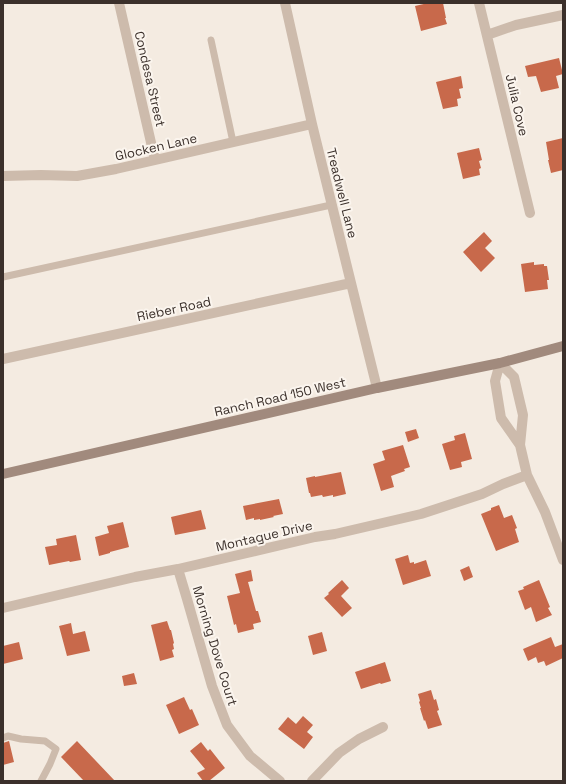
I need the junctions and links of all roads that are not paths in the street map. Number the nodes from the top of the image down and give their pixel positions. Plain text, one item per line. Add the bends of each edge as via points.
1 (119, 3) edge
2 (286, 3) edge
3 (479, 3) edge
4 (563, 14) edge
5 (487, 35) junction
6 (211, 40) dead end
7 (312, 124) junction
8 (233, 142) junction
9 (155, 160) junction
10 (3, 176) edge
11 (331, 205) junction
12 (530, 213) dead end
13 (3, 277) edge
14 (350, 284) junction
15 (563, 346) edge
16 (3, 359) edge
17 (500, 363) junction
18 (378, 388) junction
19 (520, 445) junction
20 (3, 474) edge
21 (527, 475) junction
22 (563, 560) edge
23 (178, 569) junction
24 (3, 608) edge
25 (384, 727) dead end
26 (3, 738) edge
27 (41, 781) edge
28 (280, 781) edge
29 (312, 781) edge

1 - 9 street, Condesa Street
2 - 7 street, Treadwell Lane
3 - 5 street, Julia Cove
4 - 5 street
5 - 12 street, Julia Cove
6 - 8 lane
7 - 8 street, Glocken Lane
7 - 11 street, Treadwell Lane
8 - 9 street, Glocken Lane
9 - 10 street, Glocken Lane via 77,176
11 - 13 lane
11 - 14 street, Treadwell Lane
14 - 16 street, Rieber Road
14 - 18 street, Treadwell Lane
15 - 17 main road, Ranch Road 150 West
17 - 18 main road, Ranch Road 150 West
17 - 19 street via 495,381 501,418
17 - 19 street via 514,376 523,415
18 - 20 main road, Ranch Road 150 West
19 - 21 street
21 - 22 street via 545,512
21 - 23 street, Montague Drive via 482,494 421,514
23 - 24 street, Montague Drive
23 - 28 street, Morning Dove Court via 212,686 227,725 250,756
25 - 29 street via 359,739 339,753
26 - 27 lane via 8,736 45,741 56,749

